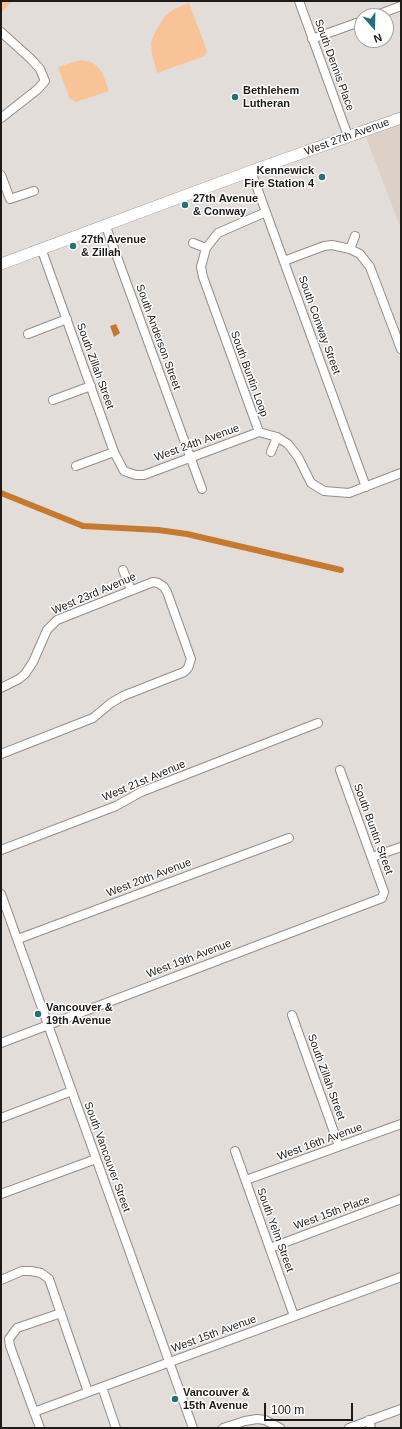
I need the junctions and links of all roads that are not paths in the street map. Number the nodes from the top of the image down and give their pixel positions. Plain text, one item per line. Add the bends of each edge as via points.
1 (299, 1) edge
2 (354, 24) edge
3 (1, 32) edge
4 (312, 39) junction
5 (1, 118) edge
6 (401, 118) edge
7 (348, 136) junction
8 (251, 171) junction
9 (1, 176) edge
10 (34, 191) dead end
11 (266, 212) junction
12 (105, 224) junction
13 (355, 236) dead end
14 (193, 243) dead end
15 (41, 248) junction
16 (206, 248) junction
17 (350, 249) junction
18 (284, 261) junction
19 (1, 264) edge
20 (67, 319) junction
21 (28, 334) dead end
22 (401, 349) edge
23 (91, 386) junction
24 (53, 400) dead end
25 (258, 432) junction
26 (277, 437) junction
27 (114, 452) junction
28 (271, 452) dead end
29 (191, 457) junction
30 (76, 466) dead end
31 (401, 473) edge
32 (144, 475) joint
33 (366, 487) junction
34 (202, 489) dead end
35 (123, 570) dead end
36 (130, 590) junction
37 (1, 688) edge
38 (318, 723) dead end
39 (1, 754) edge
40 (340, 770) dead end
41 (289, 838) dead end
42 (401, 847) edge
43 (1, 850) edge
44 (372, 857) junction
45 (1, 894) edge
46 (384, 896) joint
47 (18, 939) junction
48 (292, 1015) dead end
49 (48, 1025) junction
50 (1, 1043) edge
51 (72, 1091) junction
52 (1, 1118) edge
53 (401, 1124) edge
54 (339, 1146) junction
55 (235, 1150) dead end
56 (96, 1159) junction
57 (246, 1180) junction
58 (1, 1194) edge
59 (401, 1200) edge
60 (270, 1248) junction
61 (401, 1277) edge
62 (1, 1280) edge
63 (61, 1313) junction
64 (294, 1316) junction
65 (169, 1362) junction
66 (102, 1387) junction
67 (88, 1392) junction
68 (401, 1409) edge
69 (34, 1412) junction
70 (370, 1424) edge
71 (40, 1428) edge
72 (116, 1428) edge
73 (192, 1428) edge
74 (223, 1428) edge
75 (280, 1428) edge
76 (349, 1428) edge

1 - 4 street, South Dennis Place
2 - 4 street
3 - 5 street via 31,58 44,75 45,81
4 - 7 street, South Dennis Place
6 - 7 main road, West 27th Avenue
7 - 8 main road, West 27th Avenue
8 - 11 street, South Conway Street
8 - 12 main road, West 27th Avenue
9 - 10 street via 10,200
11 - 16 street, South Buntin Loop via 226,228 218,233
11 - 18 street, South Conway Street
12 - 15 main road, West 27th Avenue
12 - 29 street, South Anderson Street
13 - 17 street
14 - 16 street
15 - 19 main road, West 27th Avenue
15 - 20 street, South Zillah Street
16 - 25 street, South Buntin Loop via 201,267 203,277
17 - 18 street via 324,246
17 - 22 street via 360,254 370,267
18 - 33 street, South Conway Street
20 - 21 street
20 - 23 street, South Zillah Street
23 - 24 street
23 - 27 street, South Zillah Street
25 - 26 street, South Buntin Loop
25 - 29 street, West 24th Avenue
26 - 28 street
26 - 33 street, South Buntin Loop via 293,450 310,482 324,491 349,494
27 - 30 street
27 - 32 street, South Zillah Street via 124,471
29 - 32 street, West 24th Avenue
29 - 34 street, South Anderson Street
31 - 33 street, South Buntin Loop
35 - 36 street
36 - 37 street, West 23rd Avenue via 57,620 47,630 25,674 19,680
36 - 39 street, West 23rd Avenue via 147,583 158,583 167,592 190,655 188,668 181,674 116,699 87,721
38 - 43 street, West 21st Avenue
40 - 44 street, South Buntin Street
41 - 47 street, West 20th Avenue
42 - 44 street
44 - 46 street, South Buntin Street
45 - 47 street, South Vancouver Street
46 - 49 street, West 19th Avenue
47 - 49 street, South Vancouver Street
48 - 54 street, South Zillah Street
49 - 50 street, West 19th Avenue
49 - 51 street, South Vancouver Street
51 - 52 street
51 - 56 street, South Vancouver Street
53 - 54 street, West 16th Avenue
54 - 57 street, West 16th Avenue
55 - 57 street, South Yelm Street
56 - 58 street
56 - 65 street, South Vancouver Street
57 - 60 street, South Yelm Street
59 - 60 street, West 15th Place
60 - 64 street, South Yelm Street
61 - 64 street, West 15th Avenue
62 - 63 street via 22,1271 35,1271 49,1279
63 - 67 street
63 - 69 street via 17,1328 11,1335 10,1346
64 - 65 street, West 15th Avenue
65 - 66 street, West 15th Avenue
65 - 73 street, South Vancouver Street
66 - 67 street, West 15th Avenue
66 - 72 street
67 - 69 street, West 15th Avenue
68 - 70 street
69 - 71 street
70 - 76 street
74 - 75 street via 244,1421 257,1420 265,1420

